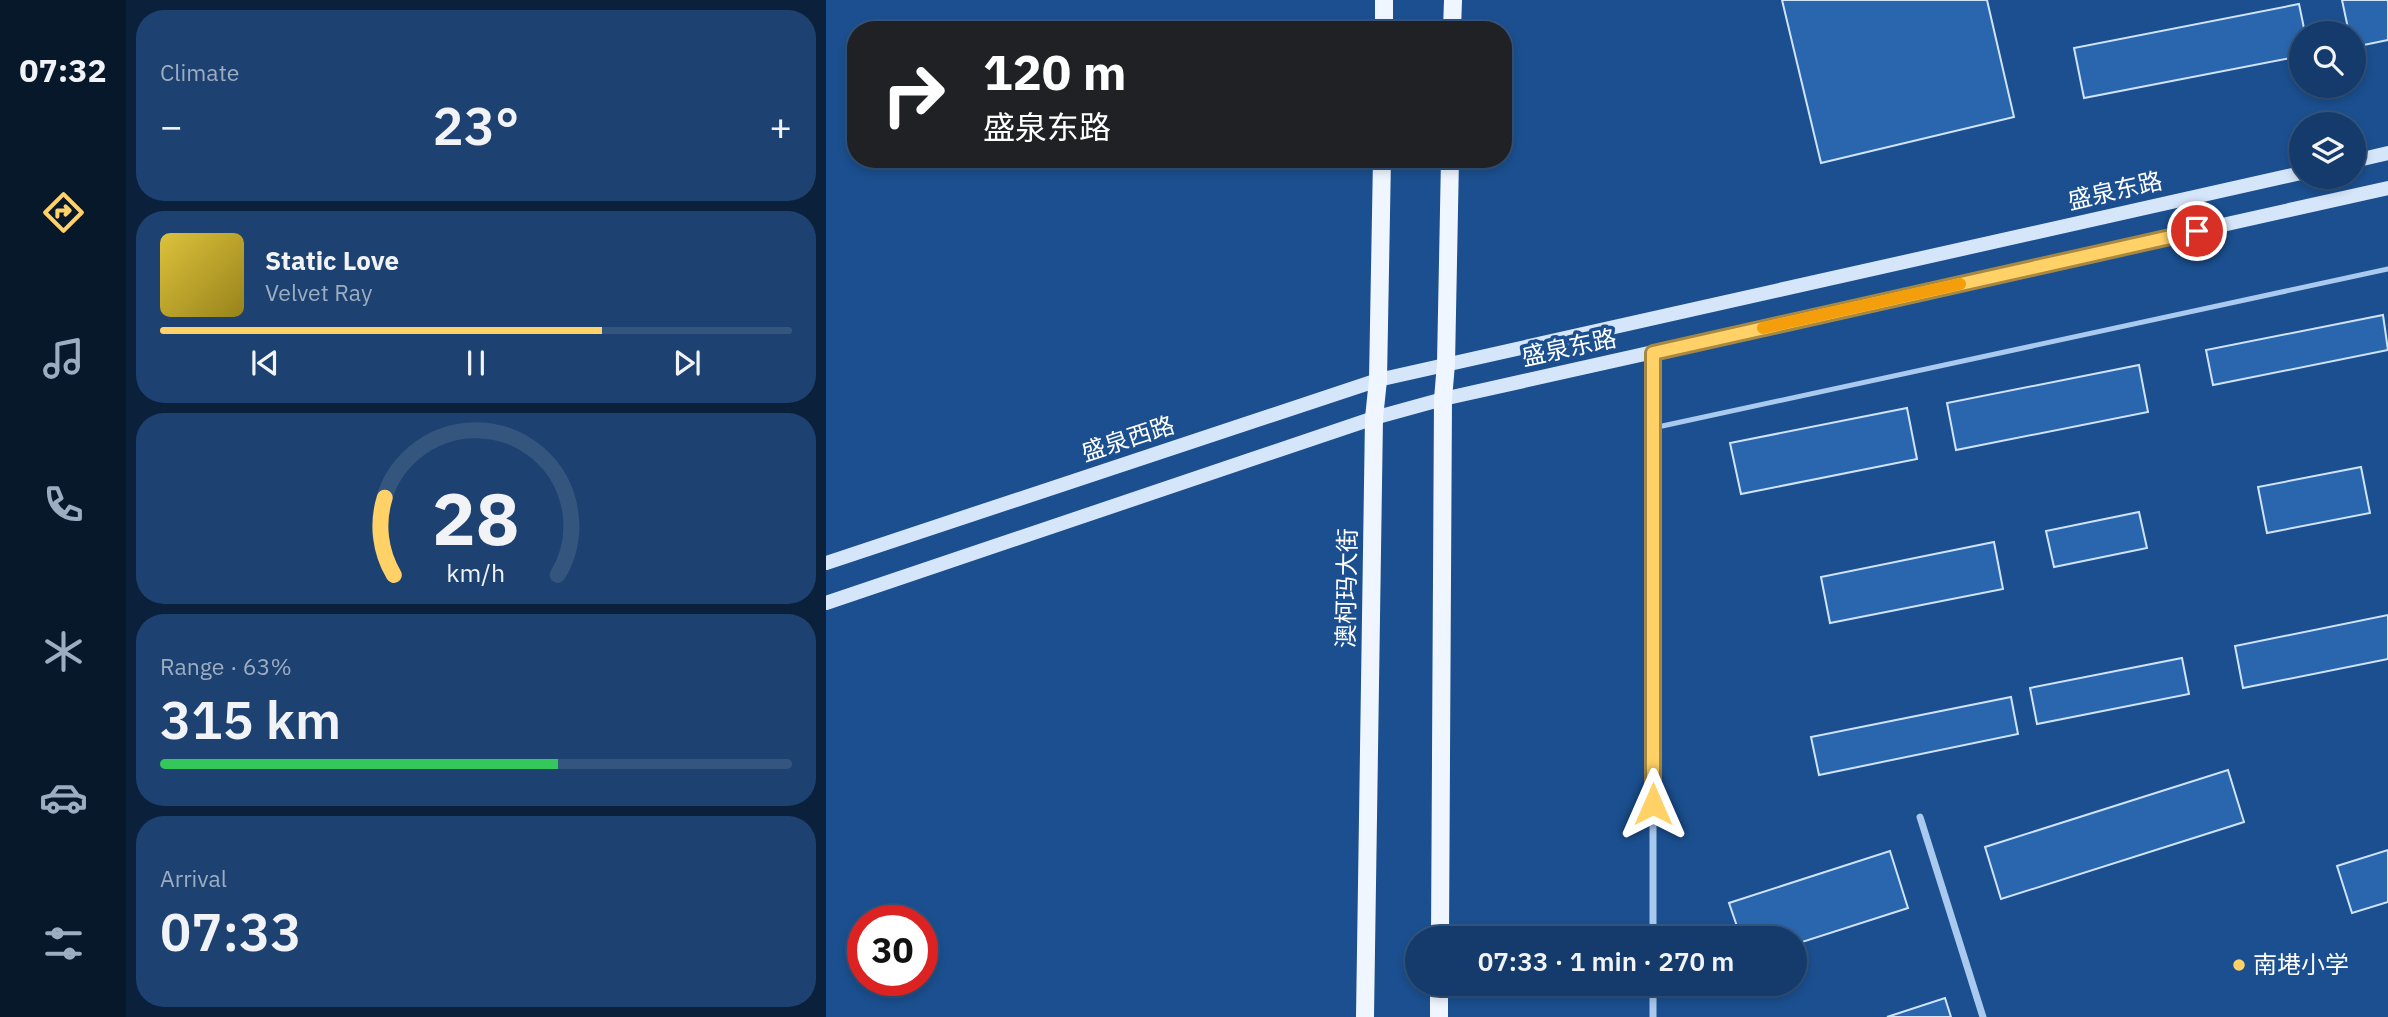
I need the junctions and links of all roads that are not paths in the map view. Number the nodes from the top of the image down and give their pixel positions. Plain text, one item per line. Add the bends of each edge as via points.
1 (1384, 0) edge
2 (1453, 0) edge
3 (1384, 21) edge
4 (1452, 21) edge
5 (2388, 153) edge
6 (2366, 158) edge
7 (1382, 168) edge
8 (1450, 168) edge
9 (2289, 176) edge
10 (2388, 188) edge
11 (2388, 269) edge
12 (1653, 353) junction
13 (1446, 364) junction
14 (1378, 380) junction
15 (1443, 399) junction
16 (1374, 418) junction
17 (1653, 428) junction
18 (826, 563) edge
19 (826, 603) edge
20 (1920, 817) dead end
21 (1440, 926) edge
22 (1653, 926) edge
23 (1439, 996) edge
24 (1653, 996) edge
25 (1365, 1017) edge
26 (1439, 1017) edge
27 (1653, 1017) edge
28 (1983, 1017) edge

1 - 3 main road
2 - 4 main road
5 - 6 street
7 - 14 main road, 澳柯玛大街
8 - 13 main road
9 - 13 street, 盛泉东路
10 - 12 street, 盛泉东路
11 - 17 lane
12 - 15 street, 盛泉东路
12 - 17 street
13 - 14 street, 盛泉西路
13 - 15 main road
14 - 16 main road, 澳柯玛大街
14 - 18 street, 盛泉西路
15 - 16 street, 盛泉东路
15 - 21 main road
16 - 19 street
16 - 25 main road, 澳柯玛大街
17 - 22 street
20 - 28 street
23 - 26 main road
24 - 27 street

